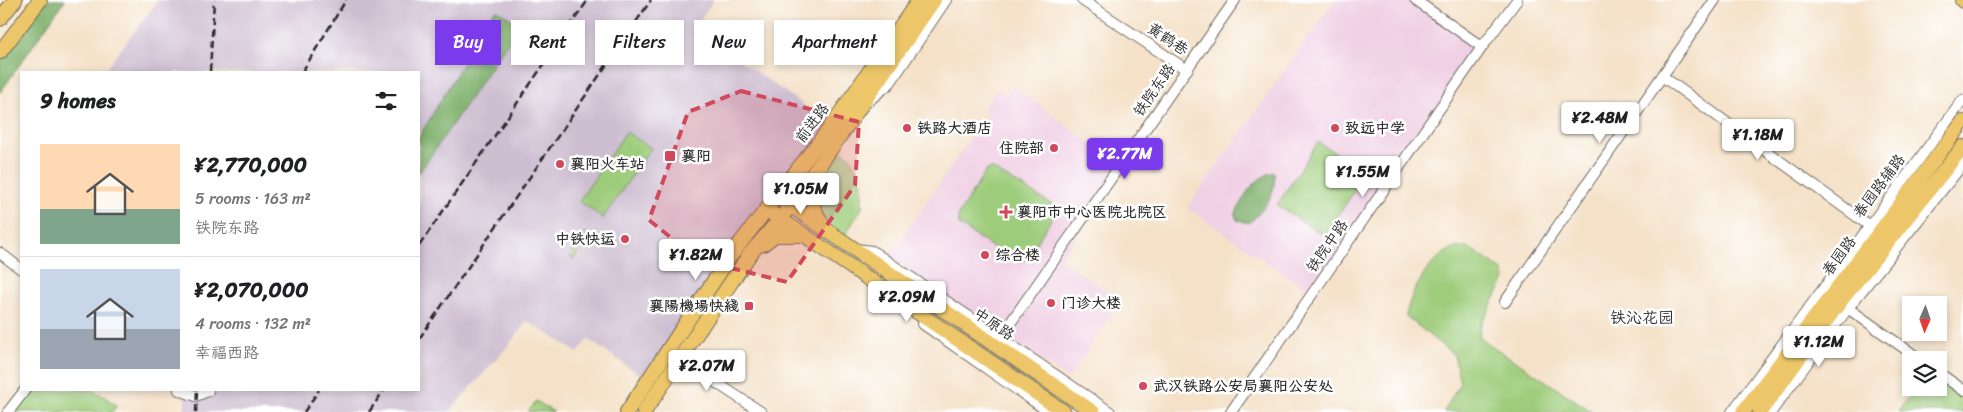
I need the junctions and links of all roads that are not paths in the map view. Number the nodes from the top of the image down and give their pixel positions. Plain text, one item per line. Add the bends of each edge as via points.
1 (15, 0) edge
2 (40, 0) edge
3 (919, 0) edge
4 (934, 0) edge
5 (946, 0) edge
6 (1082, 0) edge
7 (1234, 0) edge
8 (1415, 0) edge
9 (1517, 0) edge
10 (1715, 0) edge
11 (0, 19) edge
12 (1482, 47) junction
13 (0, 52) edge
14 (1187, 70) junction
15 (1662, 76) junction
16 (1963, 100) edge
17 (858, 109) junction
18 (1963, 122) edge
19 (1963, 147) edge
20 (826, 156) junction
21 (1962, 165) edge
22 (777, 196) junction
23 (791, 205) junction
24 (766, 210) junction
25 (780, 219) junction
26 (824, 227) junction
27 (1873, 229) junction
28 (804, 235) junction
29 (0, 253) edge
30 (750, 254) junction
31 (845, 263) junction
32 (20, 268) edge
33 (1505, 302) dead end
34 (1844, 305) junction
35 (997, 341) junction
36 (667, 350) junction
37 (1908, 351) edge
38 (679, 359) junction
39 (1947, 379) edge
40 (1963, 390) edge
41 (24, 391) edge
42 (182, 391) edge
43 (208, 391) dead end
44 (8, 412) edge
45 (627, 412) edge
46 (644, 412) edge
47 (761, 412) edge
48 (1049, 412) edge
49 (1064, 412) edge
50 (1093, 412) edge
51 (1110, 412) edge
52 (1232, 412) edge
53 (1732, 412) edge
54 (1743, 412) edge
55 (1760, 412) edge
56 (1771, 412) edge

1 - 11 main road
2 - 13 main road
3 - 22 main road, 前进路 via 830,128
4 - 17 main road, 前进路
5 - 17 street via 890,84
6 - 14 street, 黄鹤巷
7 - 14 street, 铁院东路
8 - 12 street
9 - 12 street, 铁院中路
10 - 15 street
12 - 52 street, 铁院中路
14 - 35 street, 铁院东路
15 - 27 street
15 - 33 street
16 - 27 street, 春园路辅路
17 - 20 main road, 前进路
18 - 27 main road, 春园路
19 - 34 main road, 春园路
20 - 23 main road, 前进路
20 - 26 main road via 810,187 812,205
21 - 34 street
22 - 23 main road, 中原路
22 - 24 main road, 前进路
23 - 25 main road, 前进路
23 - 26 main road, 中原路
24 - 25 main road
24 - 36 main road, 前进路 via 731,255
25 - 28 main road
25 - 30 main road, 前进路
26 - 35 main road, 中原路
27 - 53 street, 春园路辅路
27 - 54 main road, 春园路
28 - 30 main road via 775,235
28 - 31 main road
29 - 32 street
30 - 38 main road, 前进路
31 - 48 street via 850,274
31 - 49 main road
34 - 37 street
34 - 55 main road, 春园路
34 - 56 street
35 - 50 main road, 中原路
35 - 51 street
36 - 38 street
36 - 45 main road, 前进路
38 - 46 main road, 前进路
38 - 47 street
39 - 40 street
41 - 44 street
42 - 43 street via 196,396

